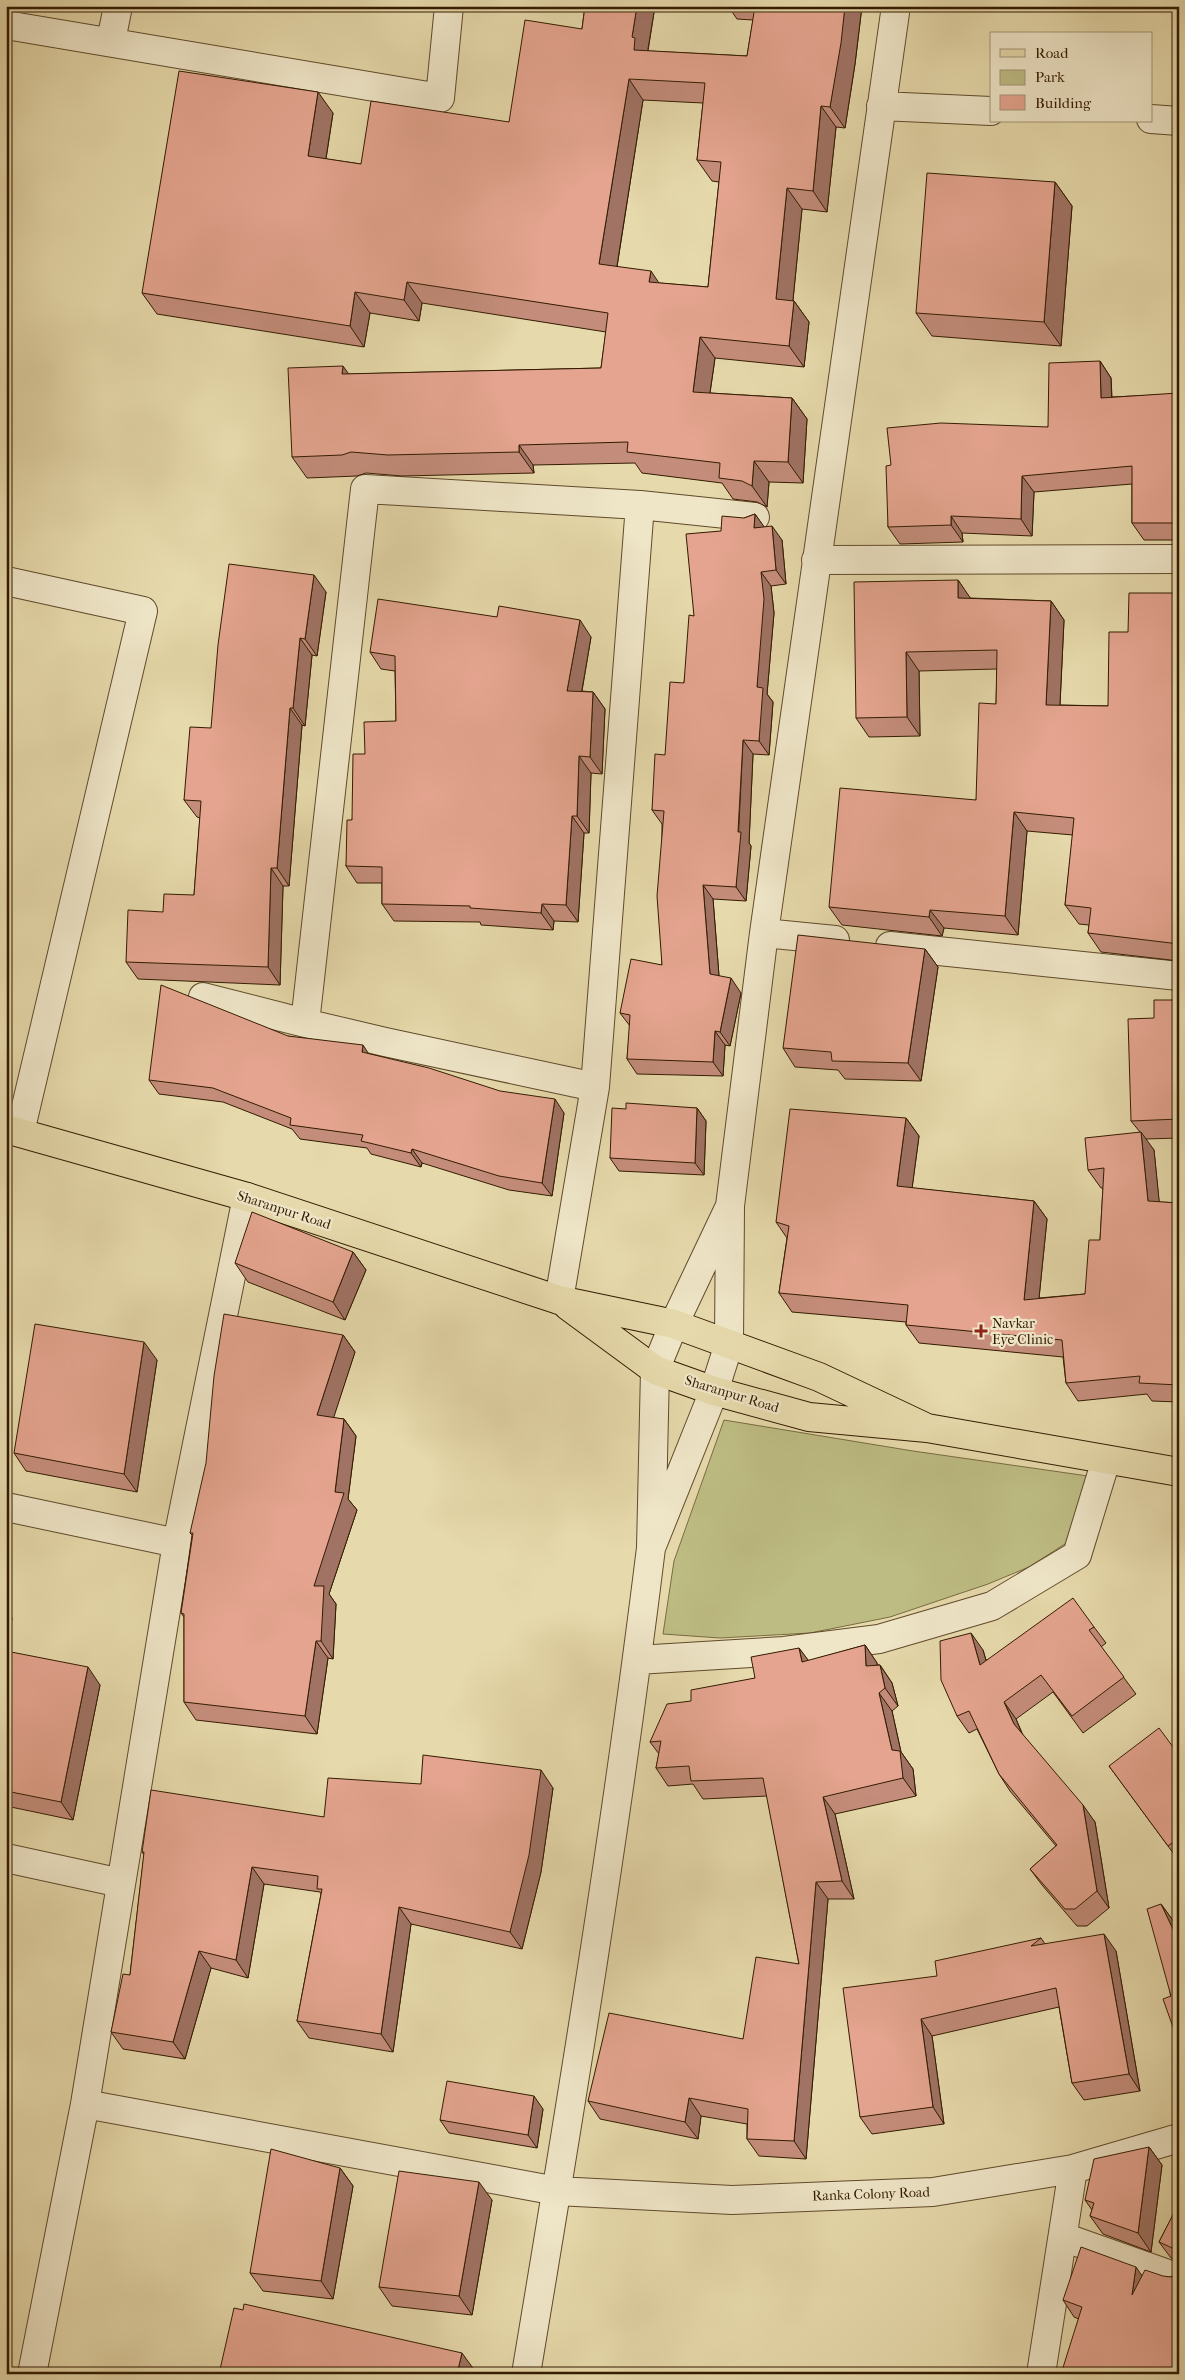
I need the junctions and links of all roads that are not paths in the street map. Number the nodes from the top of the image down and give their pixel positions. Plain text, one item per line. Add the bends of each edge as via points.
1 (118, 6) edge
2 (450, 6) edge
3 (896, 6) edge
4 (6, 25) edge
5 (111, 42) junction
6 (881, 106) junction
7 (990, 111) edge
8 (1152, 119) edge
9 (1179, 121) edge
10 (640, 505) junction
11 (755, 517) edge
12 (1179, 559) edge
13 (816, 560) junction
14 (6, 581) edge
15 (764, 933) junction
16 (1179, 976) edge
17 (203, 997) dead end
18 (305, 1022) junction
19 (595, 1087) junction
20 (13, 1130) edge
21 (247, 1198) junction
22 (730, 1206) junction
23 (559, 1300) junction
24 (674, 1324) junction
25 (729, 1344) junction
26 (656, 1370) junction
27 (714, 1390) junction
28 (927, 1428) junction
29 (1106, 1460) junction
30 (1179, 1472) edge
31 (6, 1507) edge
32 (177, 1543) junction
33 (651, 1548) junction
34 (637, 1660) junction
35 (6, 1858) edge
36 (121, 1883) junction
37 (85, 2104) junction
38 (1179, 2138) edge
39 (1073, 2169) junction
40 (557, 2191) junction
41 (1063, 2237) junction
42 (1179, 2278) edge
43 (32, 2374) edge
44 (526, 2374) edge
45 (1041, 2374) edge

1 - 5 street
2 - 5 street via 440,98
3 - 6 street
4 - 5 street
6 - 7 street
6 - 13 street
8 - 9 street
10 - 11 street
10 - 18 street via 365,489
10 - 19 street
12 - 13 street
13 - 15 street
14 - 20 street via 143,611
15 - 16 street
15 - 22 street
17 - 18 street
18 - 19 street
19 - 23 street
20 - 21 main road, Sharanpur Road
21 - 23 main road, Sharanpur Road
21 - 32 street
22 - 24 street
22 - 25 street
23 - 24 main road, Sharanpur Road
23 - 26 main road, Sharanpur Road
24 - 25 main road, Sharanpur Road
24 - 26 street
25 - 27 street
25 - 28 main road, Sharanpur Road via 819,1377
26 - 27 main road, Sharanpur Road
26 - 33 street
27 - 28 main road, Sharanpur Road via 809,1417
27 - 33 street
28 - 29 main road, Sharanpur Road
29 - 30 main road, Sharanpur Road
29 - 34 street via 1077,1555 992,1606 879,1639 784,1651
31 - 32 street
32 - 36 street
33 - 34 street
34 - 40 street
35 - 36 street
36 - 37 street
37 - 40 street, Ranka Colony Road
37 - 43 street
38 - 39 street, Ranka Colony Road
39 - 40 street, Ranka Colony Road via 933,2192 732,2200
39 - 41 street
40 - 44 street
41 - 42 street
41 - 45 street

